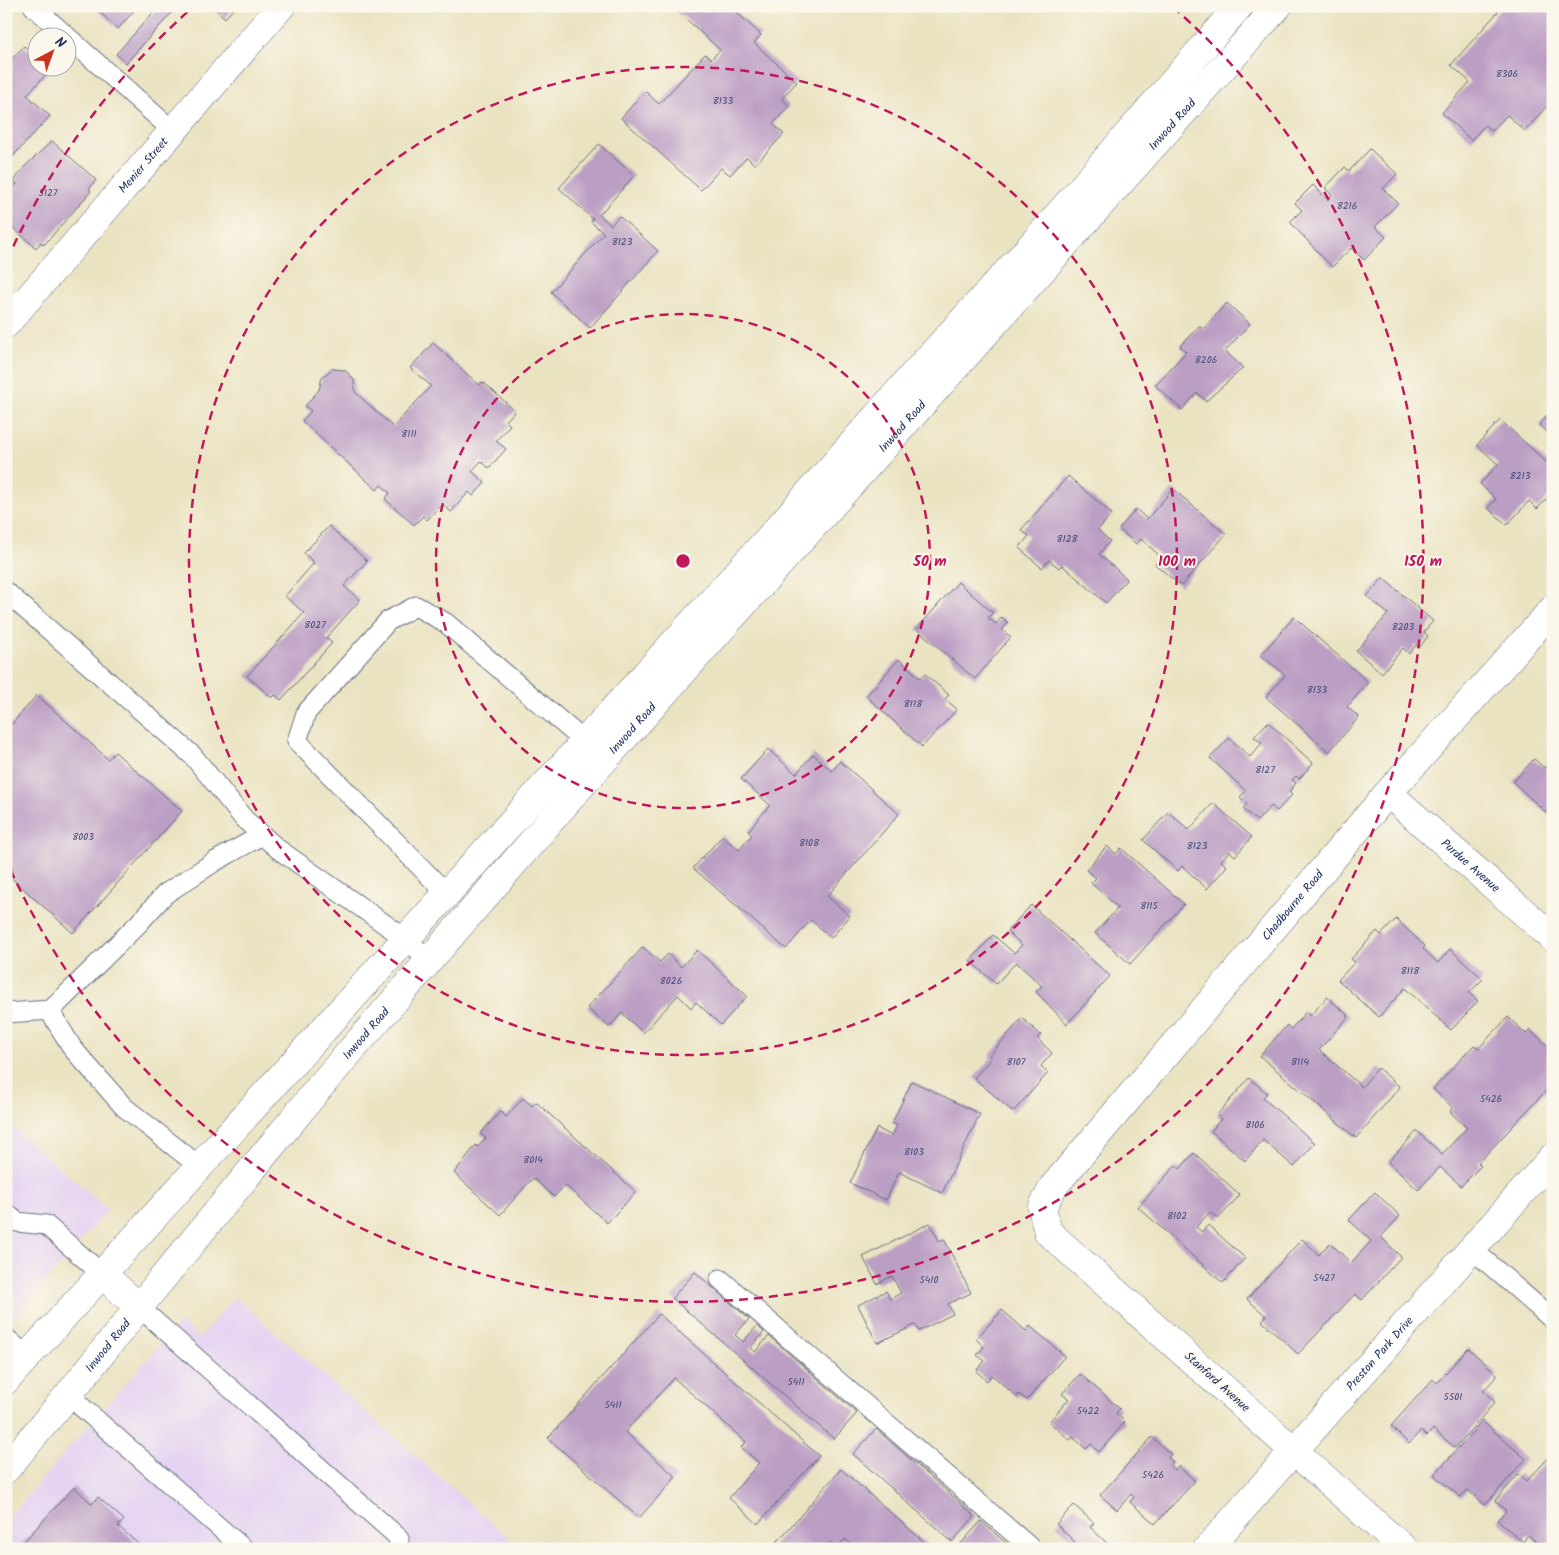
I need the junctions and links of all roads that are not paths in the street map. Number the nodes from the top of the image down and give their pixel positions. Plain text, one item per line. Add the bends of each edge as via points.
1 (33, 6) edge
2 (281, 6) edge
3 (1239, 6) edge
4 (1278, 6) edge
5 (173, 131) junction
6 (6, 324) edge
7 (6, 592) edge
8 (1553, 609) edge
9 (585, 742) junction
10 (1388, 793) junction
11 (262, 835) junction
12 (447, 894) junction
13 (406, 938) junction
14 (1553, 938) edge
15 (429, 960) junction
16 (49, 1010) junction
17 (6, 1013) edge
18 (1553, 1157) edge
19 (199, 1166) junction
20 (1042, 1208) joint
21 (10, 1223) edge
22 (1472, 1249) junction
23 (102, 1274) junction
24 (720, 1279) dead end
25 (139, 1307) junction
26 (1553, 1320) edge
27 (6, 1338) edge
28 (27, 1356) junction
29 (6, 1380) edge
30 (68, 1396) junction
31 (1293, 1450) junction
32 (6, 1469) edge
33 (244, 1549) edge
34 (398, 1549) edge
35 (1032, 1549) edge
36 (1207, 1549) edge
37 (1404, 1549) edge

1 - 5 lane
2 - 5 main road, Menier Street
3 - 9 main road via 1039,236
4 - 15 main road, Inwood Road
5 - 6 main road, Menier Street
7 - 11 lane via 192,756 244,819
8 - 10 main road, Chadbourne Road
9 - 12 main road
9 - 12 lane via 446,623 416,606 388,621 306,713 297,741
10 - 14 main road, Purdue Avenue
10 - 20 main road, Chadbourne Road via 1053,1187
11 - 13 lane
11 - 16 lane via 165,894
12 - 13 main road
13 - 15 lane
13 - 19 main road
15 - 25 main road, Inwood Road
16 - 17 lane
16 - 19 lane via 73,1049 124,1107
18 - 22 main road, Preston Park Drive
19 - 23 main road
20 - 31 main road, Stanford Avenue via 1048,1232
21 - 23 lane via 46,1225
22 - 26 lane
22 - 31 main road, Preston Park Drive
23 - 25 main road
23 - 28 main road
24 - 35 lane
25 - 30 main road, Inwood Road
25 - 34 lane via 399,1538
27 - 28 lane
28 - 29 main road
30 - 32 main road, Inwood Road
30 - 33 lane
31 - 36 main road, Preston Park Drive
31 - 37 main road, Stanford Avenue

